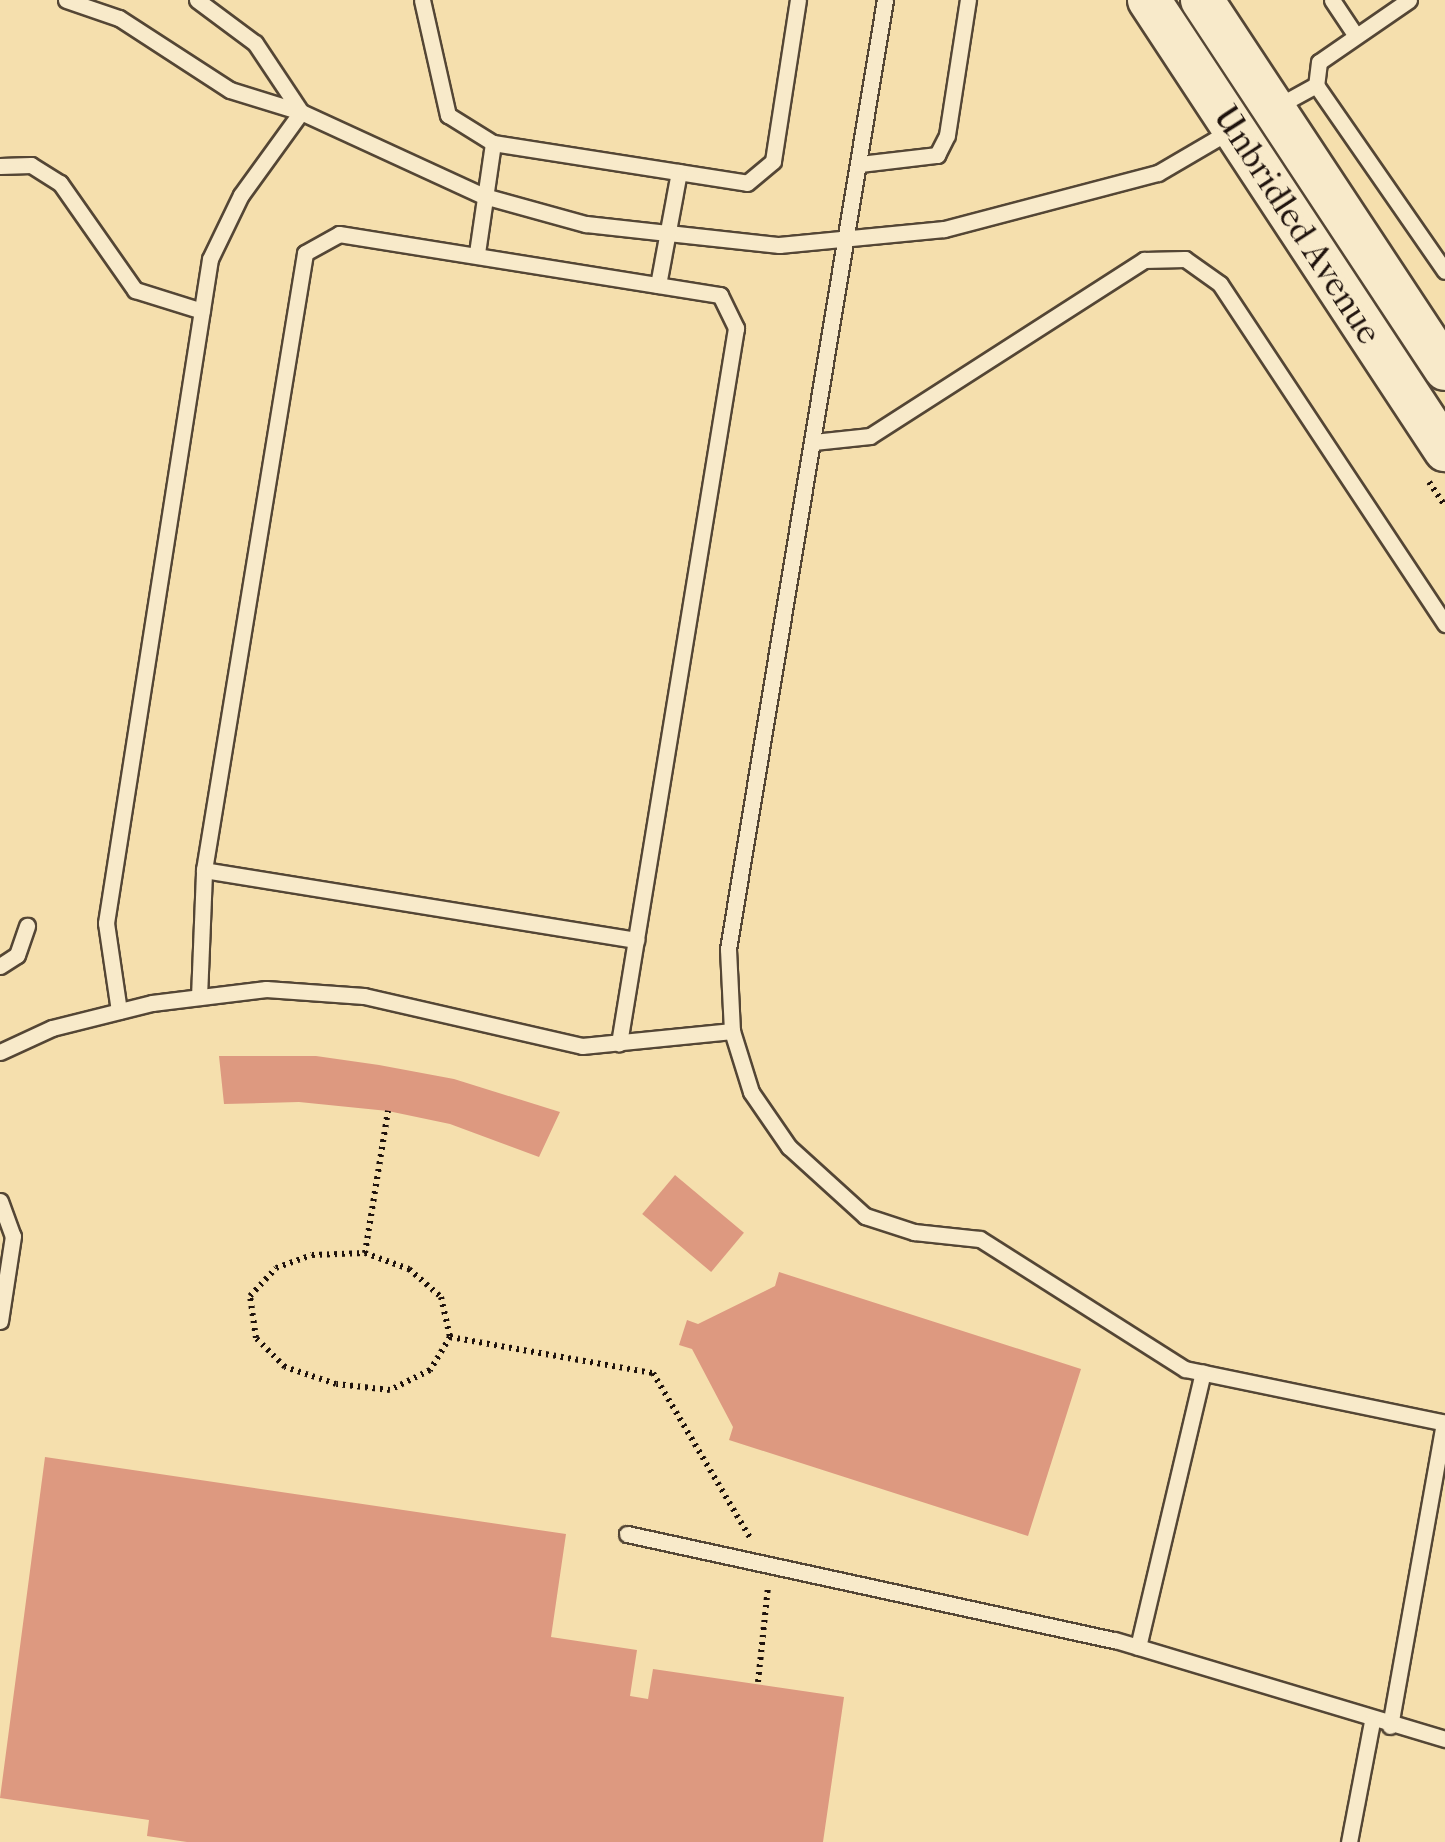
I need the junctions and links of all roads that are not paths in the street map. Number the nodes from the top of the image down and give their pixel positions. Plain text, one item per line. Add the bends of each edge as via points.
1 (66, 0) edge
2 (197, 0) edge
3 (422, 0) edge
4 (798, 0) edge
5 (885, 0) edge
6 (968, 0) edge
7 (1149, 0) edge
8 (1202, 0) edge
9 (1332, 0) edge
10 (1409, 0) edge
11 (1356, 36) junction
12 (1316, 86) junction
13 (301, 112) junction
14 (1254, 118) junction
15 (494, 143) junction
16 (860, 164) junction
17 (0, 166) edge
18 (678, 172) junction
19 (484, 196) junction
20 (668, 233) junction
21 (849, 238) junction
22 (477, 254) junction
23 (1445, 271) edge
24 (658, 285) junction
25 (202, 311) junction
26 (1445, 370) edge
27 (814, 442) junction
28 (1445, 450) edge
29 (1445, 624) edge
30 (204, 870) junction
31 (27, 926) dead end
32 (636, 940) junction
33 (0, 966) edge
34 (199, 996) junction
35 (119, 1011) junction
36 (732, 1031) junction
37 (619, 1042) junction
38 (0, 1052) edge
39 (0, 1201) edge
40 (0, 1321) edge
41 (1203, 1373) junction
42 (1444, 1423) edge
43 (626, 1534) dead end
44 (1138, 1648) junction
45 (1372, 1721) junction
46 (1390, 1726) junction
47 (1445, 1740) edge
48 (1348, 1842) edge

1 - 13 lane via 118,18 230,90
2 - 13 lane via 255,43
3 - 15 lane via 448,116
4 - 18 lane via 772,161 747,183
5 - 16 lane
6 - 16 lane via 947,134 937,155
7 - 14 street, Unbridled Avenue
8 - 14 street, Unbridled Avenue
9 - 11 lane
10 - 11 lane
11 - 12 lane via 1319,62
12 - 14 lane
12 - 23 lane
13 - 19 lane
13 - 25 lane via 241,195 210,259
14 - 21 lane via 1158,172 944,229
14 - 26 street, Unbridled Avenue
14 - 28 street, Unbridled Avenue
15 - 18 lane
15 - 19 lane
16 - 21 lane
17 - 25 lane via 31,165 60,183 135,290
18 - 20 lane
19 - 20 lane via 586,224
19 - 22 lane
20 - 21 lane via 779,245
20 - 24 lane
21 - 27 lane
22 - 24 lane
22 - 30 lane via 339,234 305,253
24 - 32 lane via 720,295 736,328
25 - 35 lane via 106,923
27 - 29 lane via 870,436 1144,260 1185,258 1220,284
27 - 36 lane via 728,949
30 - 32 lane
30 - 34 lane
31 - 33 lane via 17,955
32 - 37 lane
34 - 35 lane
34 - 37 lane via 266,989 364,996 582,1046
35 - 38 lane via 52,1028
36 - 37 lane
36 - 41 lane via 752,1092 789,1147 865,1216 914,1232 980,1239 1114,1329
39 - 40 lane via 14,1236
41 - 42 lane
41 - 44 lane
42 - 46 lane
43 - 44 lane
44 - 45 lane
45 - 46 lane
45 - 48 lane
46 - 47 lane

